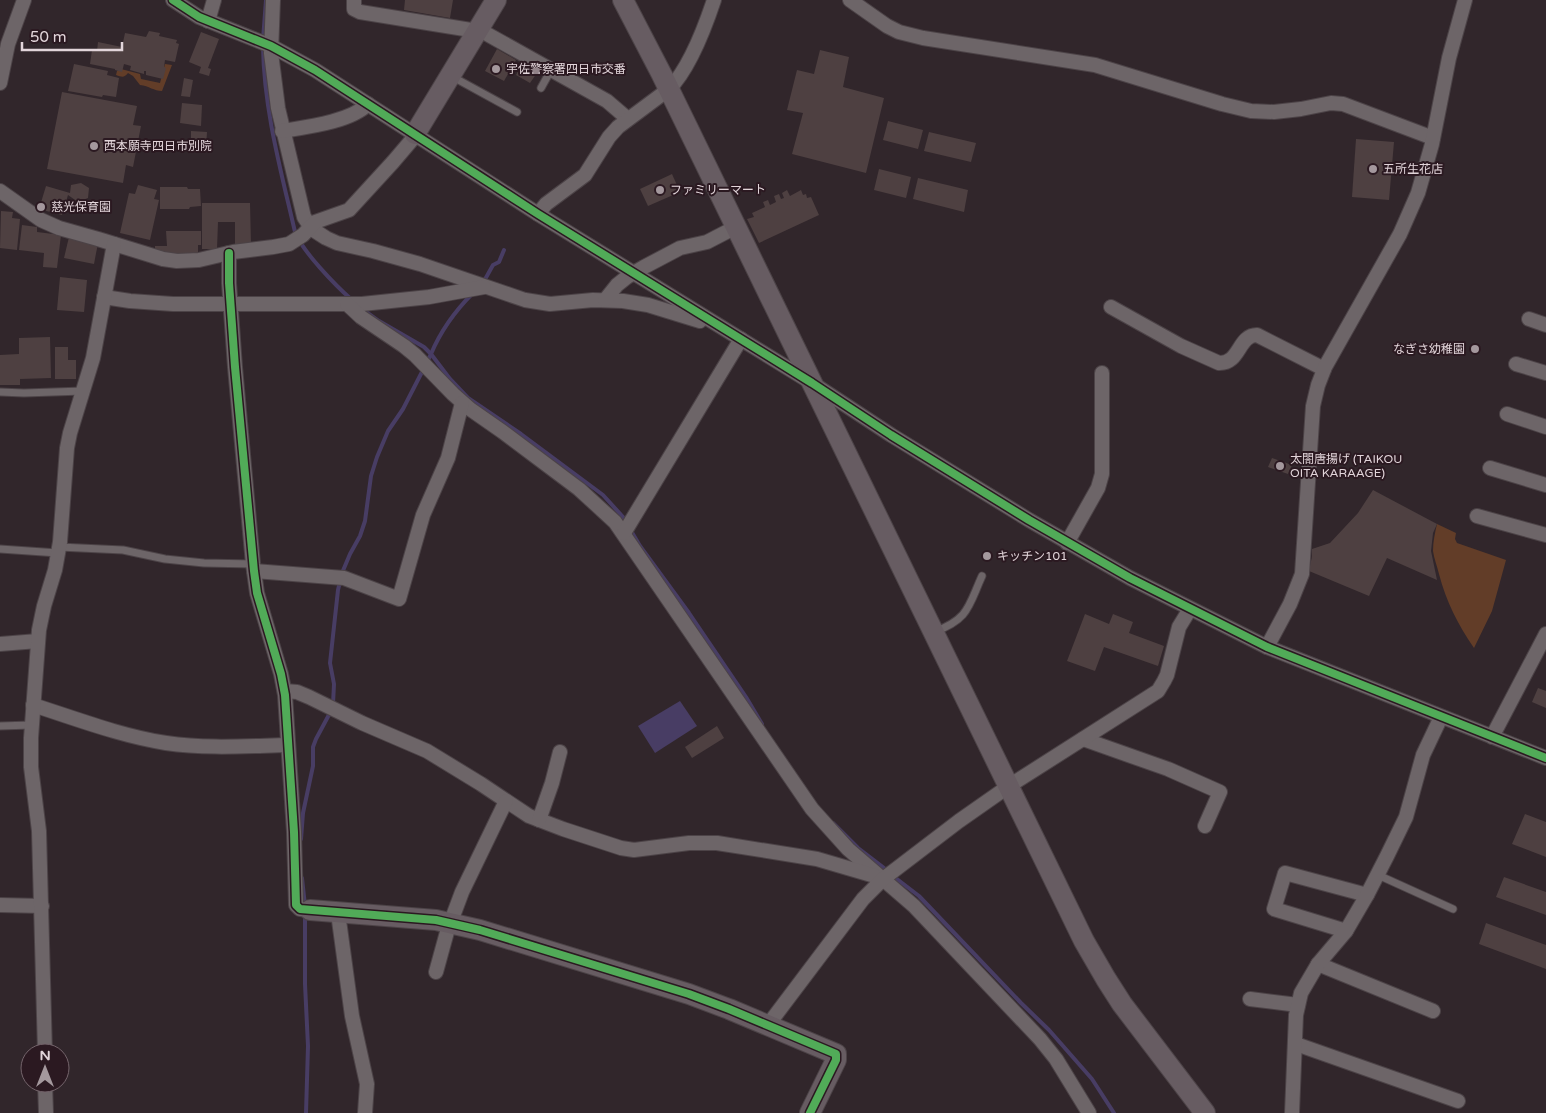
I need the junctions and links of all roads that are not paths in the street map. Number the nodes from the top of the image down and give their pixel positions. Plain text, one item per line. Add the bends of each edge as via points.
1 (24, 0) edge
2 (173, 0) edge
3 (214, 0) edge
4 (273, 0) edge
5 (354, 0) edge
6 (496, 0) edge
7 (623, 0) edge
8 (714, 0) edge
9 (850, 0) edge
10 (1465, 0) edge
11 (208, 21) junction
12 (478, 30) junction
13 (265, 43) junction
14 (550, 70) junction
15 (450, 76) junction
16 (0, 83) edge
17 (541, 88) dead end
18 (670, 90) junction
19 (368, 104) junction
20 (517, 112) dead end
21 (628, 119) junction
22 (282, 131) junction
23 (415, 135) junction
24 (1433, 138) junction
25 (0, 191) edge
26 (538, 214) junction
27 (736, 226) junction
28 (310, 228) junction
29 (114, 244) junction
30 (229, 253) junction
31 (633, 273) junction
32 (485, 287) junction
33 (104, 297) junction
34 (605, 300) junction
35 (231, 304) junction
36 (347, 304) junction
37 (1111, 307) dead end
38 (1528, 319) dead end
39 (1546, 324) edge
40 (722, 328) junction
41 (741, 339) junction
42 (1516, 364) dead end
43 (1324, 368) junction
44 (1102, 373) dead end
45 (1546, 373) edge
46 (812, 383) junction
47 (83, 391) junction
48 (0, 392) edge
49 (462, 403) junction
50 (1507, 414) dead end
51 (1546, 427) edge
52 (1490, 468) dead end
53 (1546, 485) edge
54 (1477, 516) dead end
55 (624, 534) junction
56 (1546, 535) edge
57 (1067, 543) junction
58 (0, 549) edge
59 (58, 550) junction
60 (253, 568) junction
61 (982, 576) dead end
62 (1190, 609) junction
63 (933, 632) junction
64 (1546, 634) edge
65 (38, 641) junction
66 (0, 644) edge
67 (1267, 647) junction
68 (285, 690) junction
69 (33, 706) junction
70 (1441, 718) junction
71 (32, 725) junction
72 (0, 726) edge
73 (1492, 737) junction
74 (1083, 739) junction
75 (288, 745) junction
76 (560, 752) dead end
77 (1546, 758) edge
78 (1009, 786) junction
79 (506, 801) junction
80 (539, 820) junction
81 (1205, 826) dead end
82 (1378, 875) junction
83 (887, 876) junction
84 (1367, 895) junction
85 (0, 905) edge
86 (42, 906) junction
87 (1453, 909) dead end
88 (310, 910) joint
89 (338, 913) junction
90 (450, 922) junction
91 (1346, 931) junction
92 (1318, 964) junction
93 (436, 972) dead end
94 (1250, 1000) dead end
95 (1298, 1005) junction
96 (1433, 1011) dead end
97 (768, 1025) junction
98 (45, 1043) edge
99 (1296, 1044) junction
100 (45, 1093) edge
101 (1458, 1101) dead end
102 (46, 1113) edge
103 (366, 1113) edge
104 (810, 1113) edge
105 (1089, 1113) edge
106 (1205, 1113) edge
107 (1292, 1113) edge

1 - 16 street via 8,44
2 - 11 street
3 - 11 street
4 - 13 street
5 - 12 street via 354,9 360,12
6 - 12 street
7 - 18 street
8 - 18 street via 688,61
9 - 24 street via 899,32 923,38 1095,65 1251,111 1274,112 1343,104
10 - 24 street
11 - 13 street
12 - 14 street
12 - 15 street
13 - 19 street
13 - 22 street
14 - 17 lane
14 - 21 street via 612,104
15 - 20 lane
15 - 23 street
18 - 21 street
18 - 27 street
19 - 22 street via 360,112 340,119
19 - 23 street
21 - 26 street via 613,132 585,175 546,204
22 - 28 street
23 - 26 street
23 - 28 street via 351,207 315,222
24 - 43 street via 1410,213
25 - 29 street via 49,224
26 - 31 street
27 - 31 street via 707,242 680,248
27 - 46 street
28 - 30 street via 289,244
28 - 32 street via 337,243 420,264
29 - 30 street via 170,261 199,260
29 - 33 street
30 - 35 street
31 - 34 street
31 - 40 street
32 - 34 street via 542,304
32 - 36 street via 409,300
33 - 35 street via 156,303
33 - 47 street via 93,358
34 - 40 street via 648,305
35 - 36 street
35 - 60 street
36 - 49 street via 409,350
37 - 43 street via 1219,363 1232,359 1245,339 1257,335
38 - 39 street
40 - 41 street
41 - 46 street
41 - 55 street
42 - 45 street
43 - 67 street via 1313,406 1302,574
44 - 57 street via 1102,474 1098,488
46 - 57 street
46 - 63 street
47 - 48 lane
47 - 59 street via 66,448
49 - 55 street via 587,495
49 - 60 street via 448,458 423,515 399,599 344,578
50 - 51 street
52 - 53 street
54 - 56 street
55 - 83 street via 812,809 848,849
57 - 62 street
58 - 59 lane
59 - 60 lane via 123,550 165,559
59 - 65 street
60 - 68 street
61 - 63 lane via 962,616 954,624
62 - 67 street
62 - 74 street via 1181,622 1164,681 1158,691
63 - 78 street
64 - 73 street
65 - 66 street
65 - 69 street
67 - 70 street
68 - 75 street
68 - 79 street via 309,697 420,748
69 - 71 street
69 - 75 street via 163,742 218,747
70 - 73 street
70 - 82 street via 1423,755 1406,817
71 - 72 lane
71 - 86 street via 31,767 39,831
73 - 77 street
74 - 78 street
74 - 81 street via 1168,769 1220,792
75 - 88 street via 296,905
76 - 80 street
78 - 83 street
78 - 106 street via 1070,913 1106,979 1133,1020
79 - 80 street
79 - 90 street
80 - 83 street via 627,850 717,843 817,859
82 - 84 street
82 - 87 lane
83 - 97 street via 862,899
83 - 105 street via 1040,1039
84 - 91 street
84 - 91 street via 1285,873 1274,909
85 - 86 street
86 - 98 street
88 - 89 street
89 - 90 street
89 - 103 street via 352,1016 367,1084
90 - 93 street
90 - 97 street via 689,994
91 - 92 street
92 - 95 street
92 - 96 street
94 - 95 street
95 - 99 street
97 - 104 street via 836,1054
99 - 101 street
99 - 107 street
100 - 102 street

